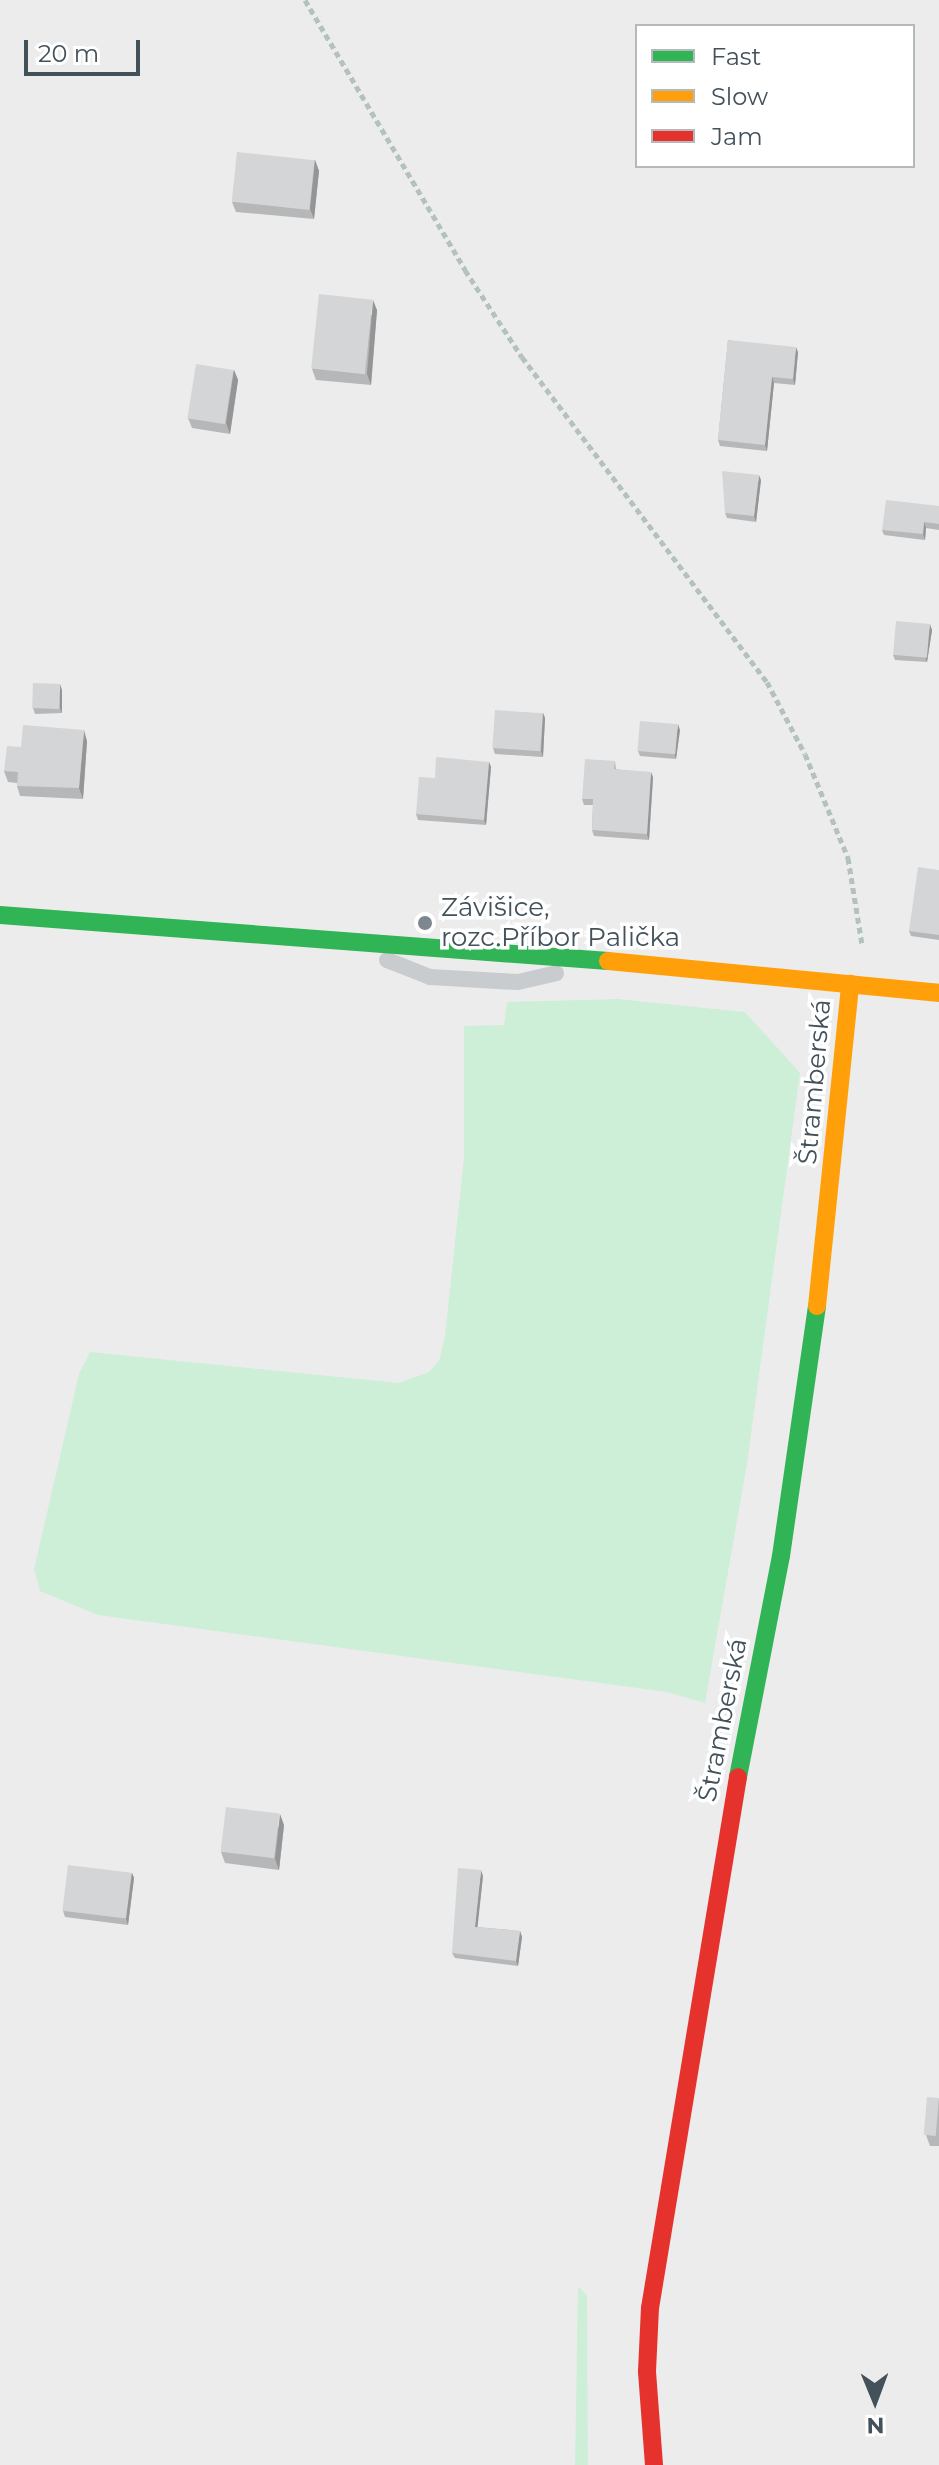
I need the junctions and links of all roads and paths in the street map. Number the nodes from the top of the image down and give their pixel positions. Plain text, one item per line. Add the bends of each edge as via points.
1 (305, 0) edge
2 (0, 915) edge
3 (850, 984) junction
4 (939, 993) edge
5 (654, 2465) edge

1 - 3 path via 522,357 767,682 805,754 848,858 864,940
2 - 3 street
3 - 4 street
3 - 5 street, Štramberská via 829,1218 781,1556 653,2280 647,2371

